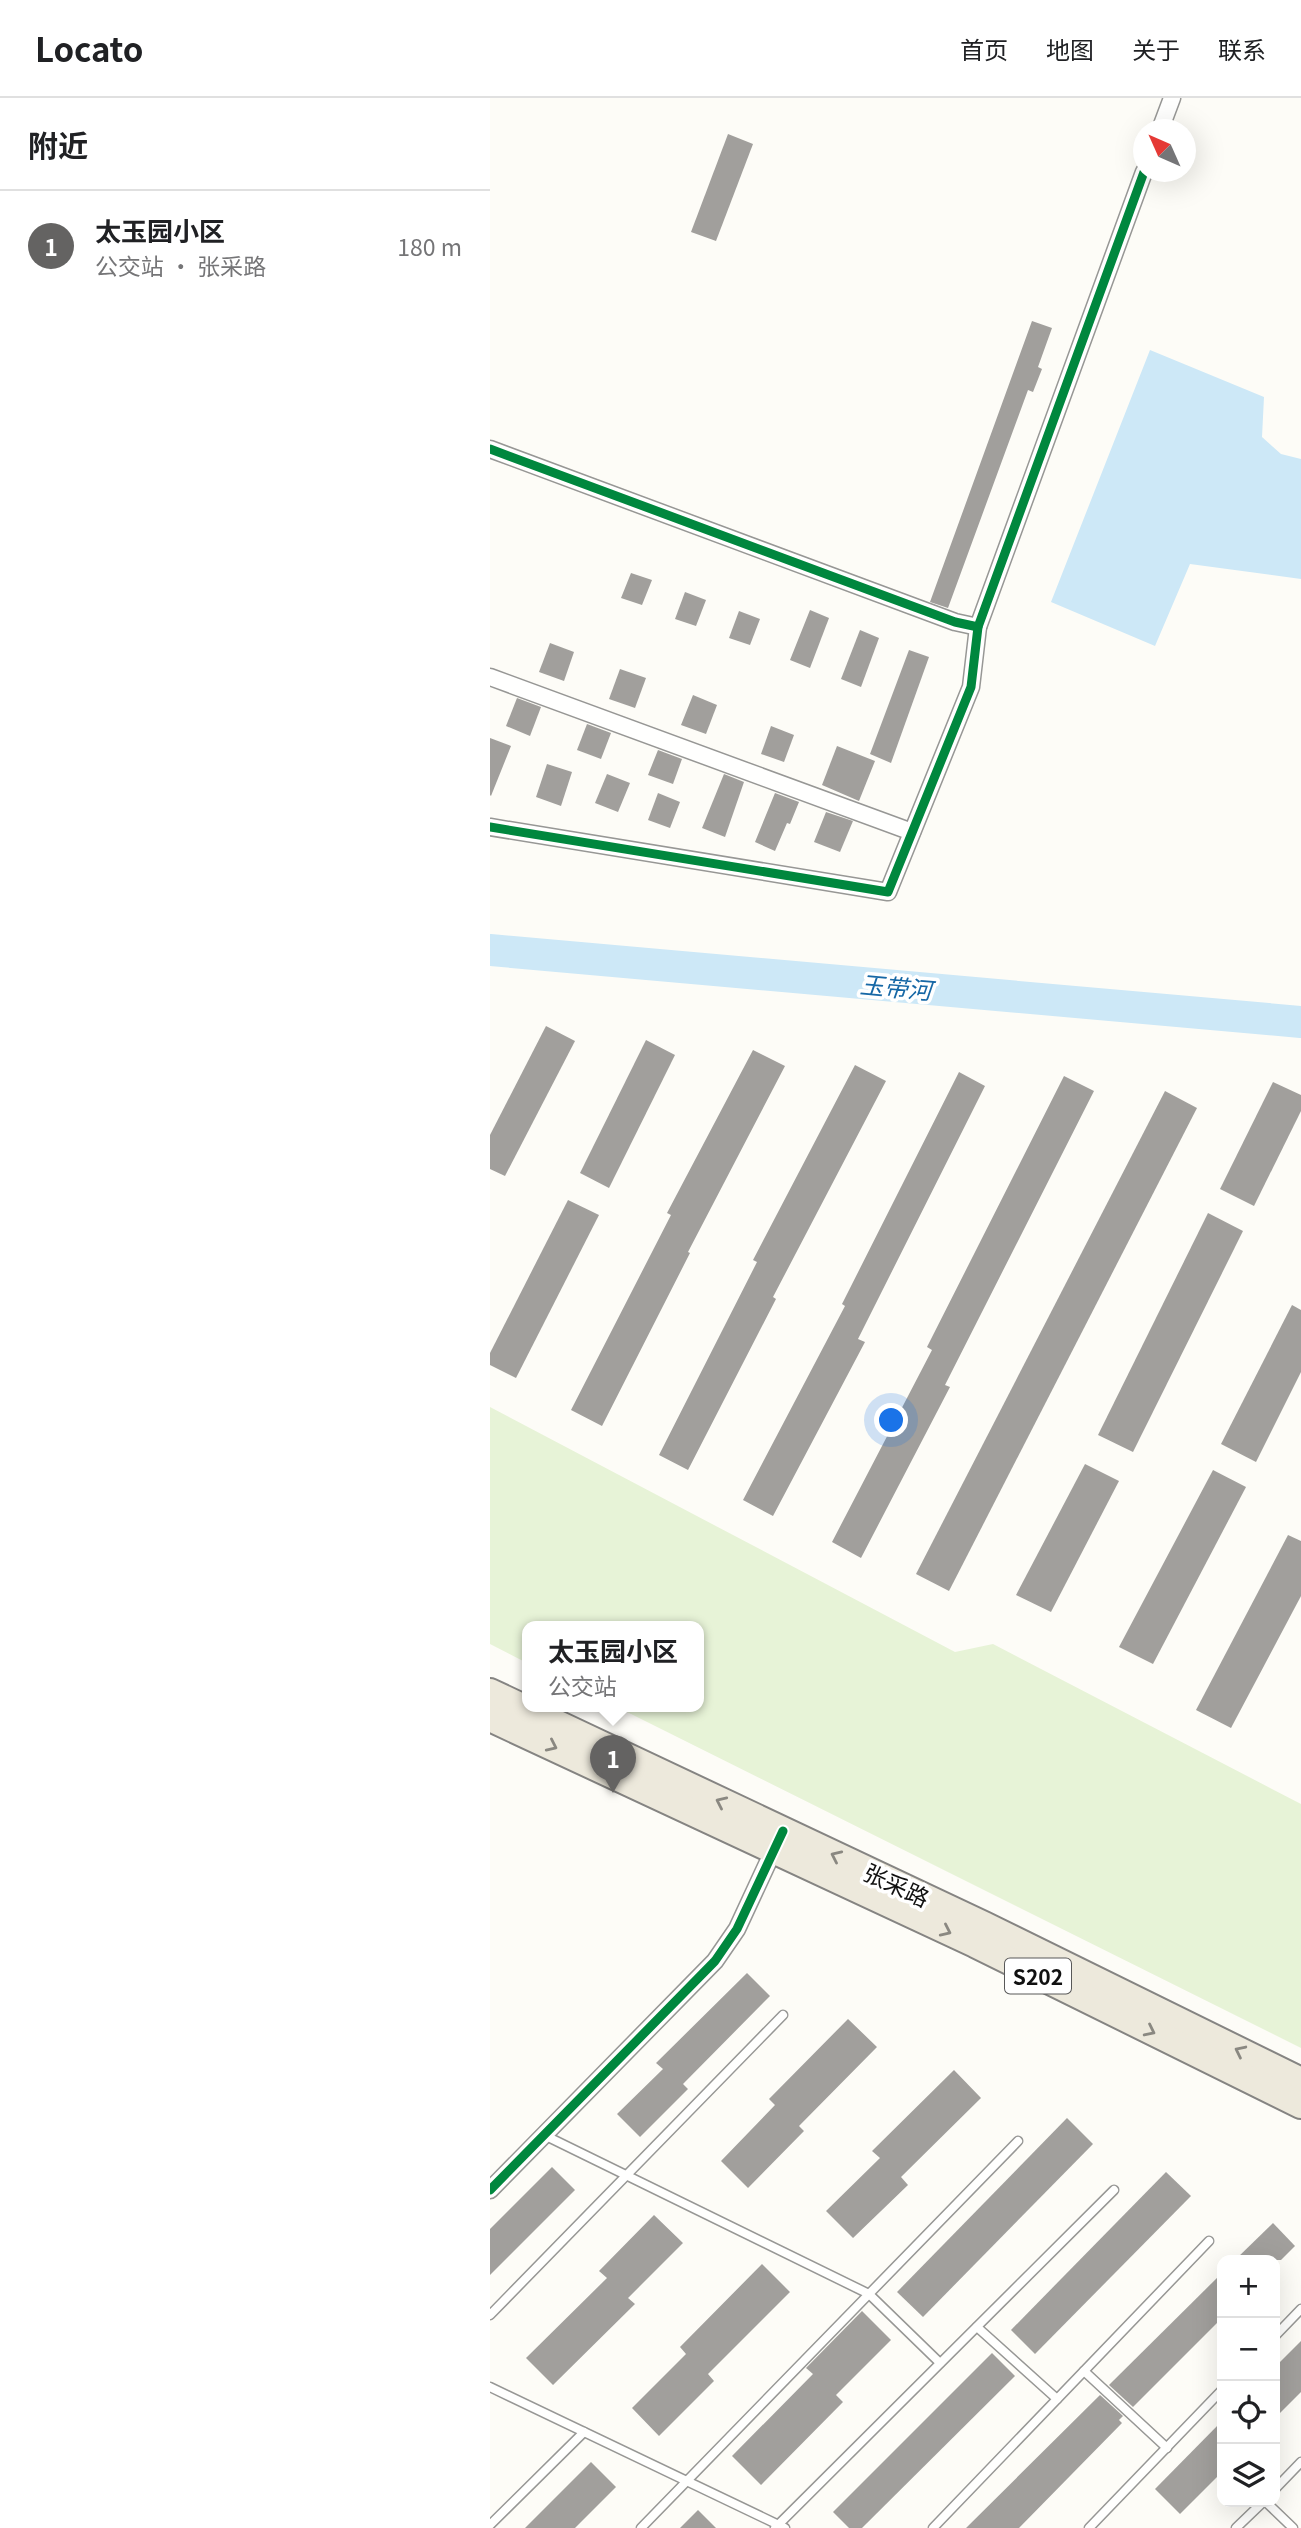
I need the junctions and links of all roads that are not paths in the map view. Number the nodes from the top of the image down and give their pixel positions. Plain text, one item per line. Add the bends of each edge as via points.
1 (1172, 98) edge
2 (1164, 119) edge
3 (1140, 182) edge
4 (490, 449) edge
5 (978, 627) junction
6 (490, 677) edge
7 (490, 827) edge
8 (912, 832) junction
9 (490, 1692) edge
10 (522, 1708) edge
11 (529, 1712) edge
12 (490, 1718) edge
13 (778, 1840) junction
14 (783, 2015) dead end
15 (1301, 2081) edge
16 (1301, 2105) edge
17 (544, 2135) junction
18 (1018, 2141) dead end
19 (626, 2175) junction
20 (490, 2190) edge
21 (1114, 2190) dead end
22 (1209, 2241) dead end
23 (869, 2294) junction
24 (1301, 2309) edge
25 (490, 2315) edge
26 (977, 2328) junction
27 (1280, 2331) edge
28 (940, 2363) junction
29 (1084, 2371) junction
30 (490, 2387) edge
31 (1217, 2395) edge
32 (1058, 2399) junction
33 (584, 2431) junction
34 (1167, 2448) junction
35 (1301, 2462) edge
36 (686, 2481) junction
37 (1280, 2484) edge
38 (1259, 2507) edge
39 (1270, 2507) edge
40 (490, 2525) edge
41 (780, 2527) edge
42 (641, 2528) edge
43 (933, 2528) edge
44 (1089, 2528) edge
45 (1236, 2528) edge
46 (1293, 2528) edge

1 - 2 street
3 - 5 street
4 - 5 street via 942,618
5 - 8 street via 971,687
6 - 8 street
7 - 8 street via 888,892
10 -> 9 main road, 张采路 / S202
13 -> 11 main road, 张采路 / S202
12 -> 13 main road, 张采路 / S202
15 -> 13 main road, 张采路 / S202 via 984,1925
13 -> 16 main road, 张采路 / S202 via 975,1944
13 - 17 street via 737,1928 715,1961
14 - 19 lane
17 - 19 lane
17 - 20 street
18 - 23 lane
19 - 23 lane
19 - 25 lane
21 - 26 lane
22 - 29 lane
23 - 28 lane
23 - 36 lane
24 - 27 lane
26 - 28 lane
26 - 32 lane
28 - 41 lane
29 - 32 lane
29 - 34 lane
30 - 33 lane
31 - 34 lane
32 - 43 lane
33 - 36 lane
33 - 40 lane
34 - 44 lane
35 - 37 lane
36 - 41 lane
36 - 42 lane
38 - 45 lane
39 - 46 lane

